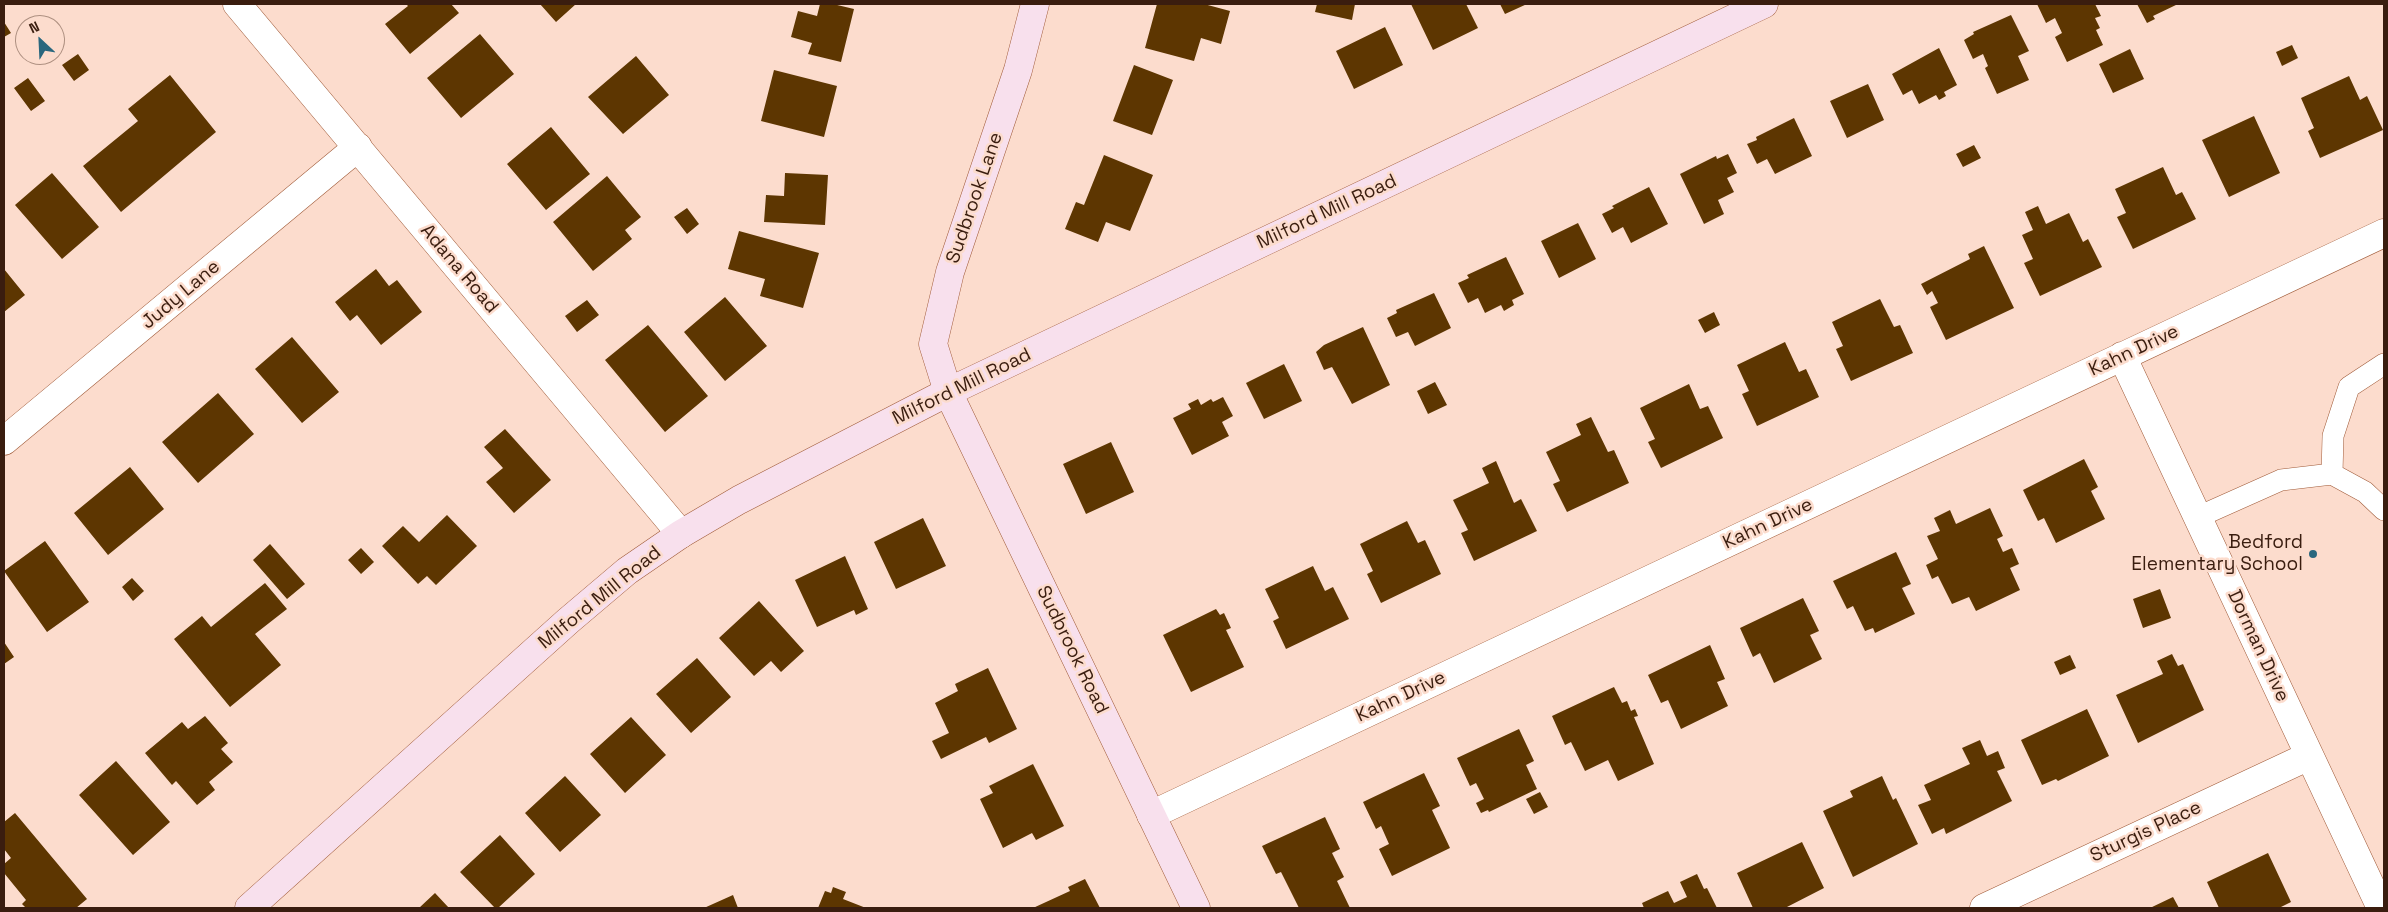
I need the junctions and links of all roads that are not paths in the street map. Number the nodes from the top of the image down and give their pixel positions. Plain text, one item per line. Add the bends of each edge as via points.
1 (237, 4) edge
2 (1035, 4) edge
3 (1764, 4) edge
4 (358, 147) junction
5 (2384, 233) edge
6 (2122, 356) junction
7 (2384, 364) edge
8 (948, 392) junction
9 (4, 441) edge
10 (2332, 474) junction
11 (2384, 510) edge
12 (2198, 517) junction
13 (681, 534) junction
14 (2309, 756) junction
15 (1151, 815) junction
16 (249, 908) edge
17 (1196, 908) edge
18 (1984, 908) edge
19 (2381, 908) edge

1 - 4 street, Adana Road
2 - 8 main road, Sudbrook Lane via 1018,70 950,272 932,344
3 - 8 main road, Milford Mill Road
4 - 9 street, Judy Lane
4 - 13 street, Adana Road
5 - 6 street, Kahn Drive
6 - 12 street, Dorman Drive
6 - 15 street, Kahn Drive
7 - 10 lane via 2349,387 2333,436
8 - 13 main road, Milford Mill Road via 764,486
8 - 15 main road, Sudbrook Road
10 - 11 lane via 2365,492
10 - 12 lane via 2281,480
12 - 14 street, Dorman Drive
13 - 16 main road, Milford Mill Road via 627,571 568,621
14 - 18 street, Sturgis Place
14 - 19 street, Dorman Drive
15 - 17 main road, Sudbrook Road

